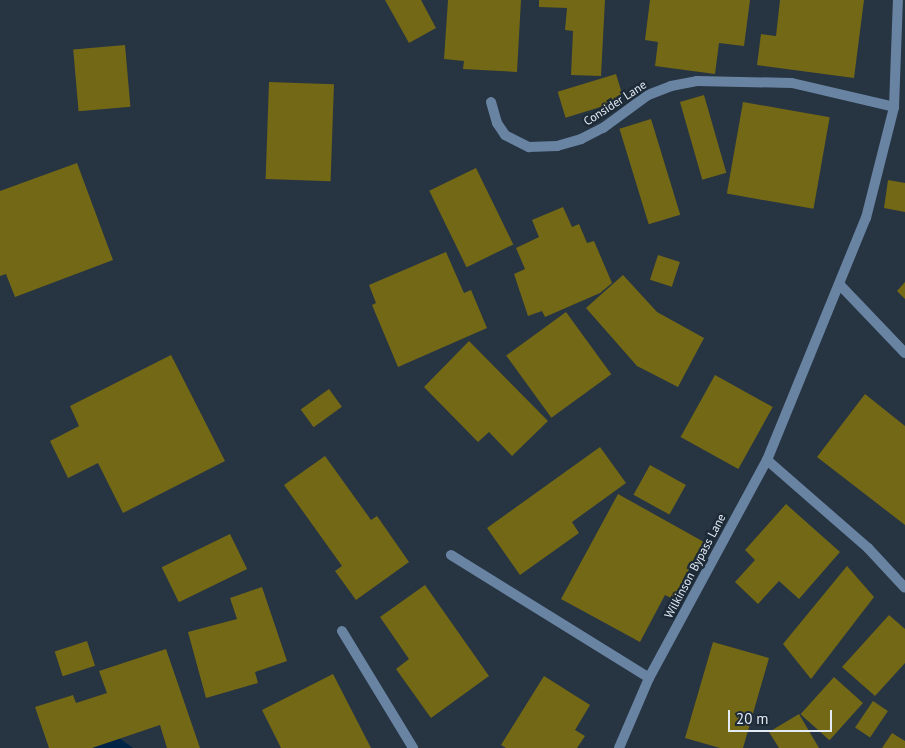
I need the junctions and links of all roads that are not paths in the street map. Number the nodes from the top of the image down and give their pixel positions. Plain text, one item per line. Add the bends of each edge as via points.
1 (898, 0) edge
2 (491, 102) dead end
3 (894, 107) junction
4 (840, 285) junction
5 (905, 353) edge
6 (767, 460) junction
7 (451, 554) dead end
8 (905, 588) edge
9 (342, 631) dead end
10 (649, 678) junction
11 (413, 748) edge
12 (619, 748) edge

1 - 3 street, Wilkinson Bypass Lane
2 - 3 street, Consider Lane via 497,123 505,135 529,147 556,146 581,139 603,128 648,95 697,81 792,83
3 - 4 street, Wilkinson Bypass Lane via 866,218
4 - 5 street
4 - 6 street, Wilkinson Bypass Lane
6 - 8 street via 868,548
6 - 10 street, Wilkinson Bypass Lane
7 - 10 street
9 - 11 street
10 - 12 street, Wilkinson Bypass Lane

